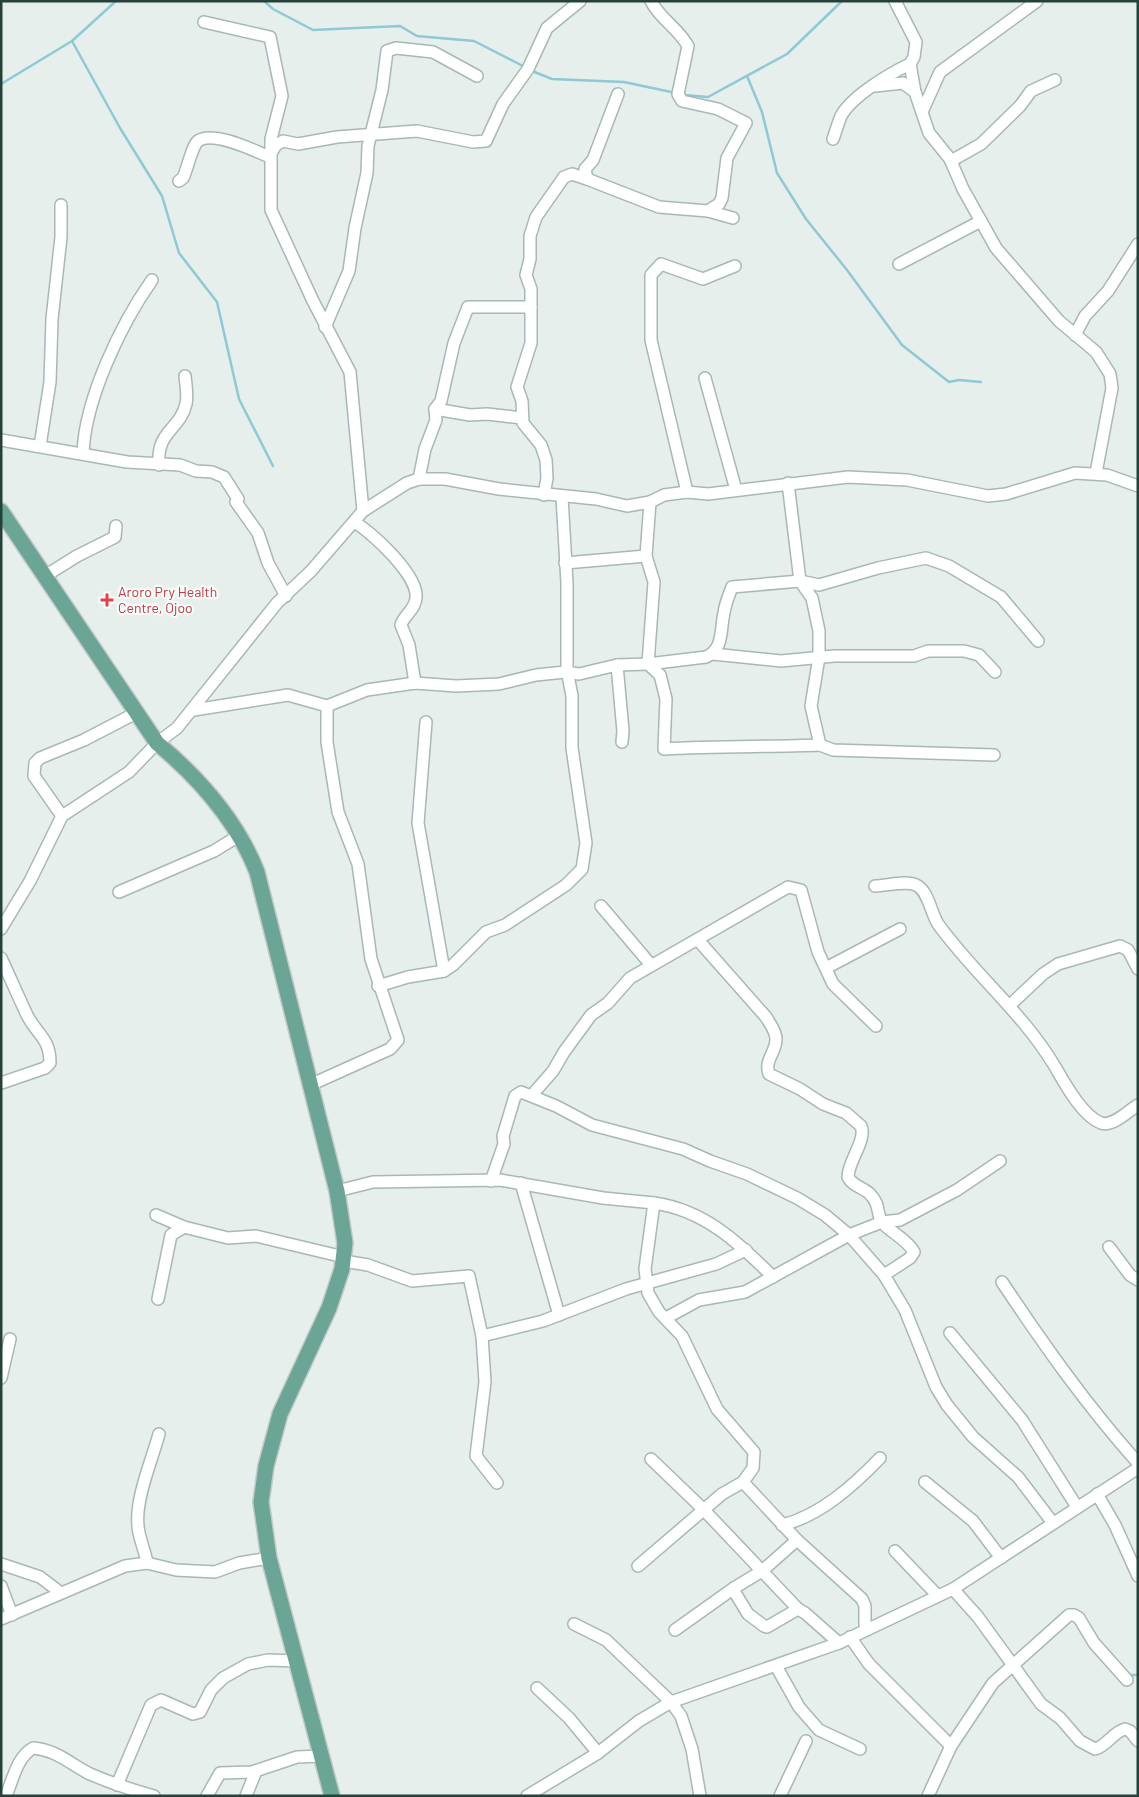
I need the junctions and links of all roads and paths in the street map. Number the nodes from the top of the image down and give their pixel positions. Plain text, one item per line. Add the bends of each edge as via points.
1 (651, 1) edge
2 (895, 1) edge
3 (1037, 1) edge
4 (576, 2) edge
5 (204, 22) dead end
6 (910, 64) junction
7 (477, 76) dead end
8 (1055, 80) dead end
9 (873, 86) junction
10 (915, 92) junction
11 (618, 94) dead end
12 (922, 112) junction
13 (371, 135) junction
14 (833, 138) dead end
15 (270, 156) junction
16 (951, 161) junction
17 (587, 179) junction
18 (180, 181) dead end
19 (61, 205) dead end
20 (708, 211) junction
21 (733, 218) dead end
22 (981, 221) junction
23 (1138, 244) edge
24 (899, 264) dead end
25 (735, 266) dead end
26 (152, 280) dead end
27 (531, 307) junction
28 (325, 327) junction
29 (1075, 334) junction
30 (185, 376) dead end
31 (705, 378) dead end
32 (435, 409) junction
33 (522, 418) junction
34 (1, 440) edge
35 (40, 446) junction
36 (83, 453) junction
37 (159, 464) junction
38 (1096, 473) junction
39 (419, 479) junction
40 (788, 483) junction
41 (1138, 486) edge
42 (736, 490) junction
43 (687, 492) junction
44 (544, 495) junction
45 (562, 497) junction
46 (650, 502) junction
47 (364, 511) junction
48 (3, 518) edge
49 (354, 522) junction
50 (116, 526) dead end
51 (646, 556) junction
52 (565, 563) junction
53 (45, 576) junction
54 (800, 581) junction
55 (286, 596) junction
56 (1038, 641) dead end
57 (713, 654) junction
58 (819, 657) junction
59 (648, 664) junction
60 (617, 665) junction
61 (995, 672) dead end
62 (568, 673) junction
63 (415, 683) junction
64 (327, 706) junction
65 (135, 709) junction
66 (194, 710) junction
67 (426, 722) dead end
68 (622, 742) dead end
69 (157, 743) junction
70 (820, 745) junction
71 (994, 755) dead end
72 (62, 816) junction
73 (240, 835) junction
74 (875, 886) dead end
75 (119, 892) dead end
76 (601, 906) dead end
77 (1, 929) edge
78 (900, 929) dead end
79 (698, 940) junction
80 (1, 958) edge
81 (651, 965) junction
82 (826, 968) junction
83 (1138, 969) edge
84 (444, 971) junction
85 (378, 986) junction
86 (1010, 1005) junction
87 (876, 1026) dead end
88 (1, 1083) edge
89 (310, 1086) junction
90 (532, 1096) junction
91 (1138, 1106) edge
92 (1000, 1162) dead end
93 (491, 1181) junction
94 (521, 1183) junction
95 (337, 1191) junction
96 (654, 1203) junction
97 (156, 1214) dead end
98 (882, 1222) junction
99 (184, 1226) junction
100 (849, 1235) junction
101 (1109, 1247) dead end
102 (746, 1250) junction
103 (344, 1259) junction
104 (884, 1274) junction
105 (773, 1277) junction
106 (1138, 1280) edge
107 (1002, 1282) dead end
108 (645, 1283) junction
109 (158, 1299) dead end
110 (559, 1315) junction
111 (666, 1318) junction
112 (950, 1333) dead end
113 (482, 1336) junction
114 (10, 1339) dead end
115 (1, 1378) edge
116 (159, 1434) dead end
117 (880, 1458) dead end
118 (651, 1459) dead end
119 (1138, 1462) edge
120 (1138, 1468) edge
121 (497, 1482) dead end
122 (743, 1482) junction
123 (925, 1482) dead end
124 (1097, 1494) junction
125 (1077, 1507) junction
126 (703, 1509) junction
127 (1053, 1523) junction
128 (782, 1525) junction
129 (797, 1540) junction
130 (896, 1551) dead end
131 (269, 1558) junction
132 (1001, 1558) junction
133 (147, 1563) junction
134 (1, 1564) edge
135 (638, 1566) dead end
136 (762, 1571) junction
137 (1138, 1576) edge
138 (1, 1586) edge
139 (734, 1588) junction
140 (953, 1589) junction
141 (61, 1592) junction
142 (938, 1596) junction
143 (798, 1609) junction
144 (7, 1617) edge
145 (574, 1624) dead end
146 (865, 1629) junction
147 (675, 1630) dead end
148 (844, 1640) junction
149 (296, 1661) junction
150 (776, 1666) junction
151 (1012, 1666) junction
152 (1127, 1680) dead end
153 (537, 1688) dead end
154 (671, 1702) junction
155 (806, 1741) dead end
156 (1138, 1741) edge
157 (950, 1746) junction
158 (860, 1749) dead end
159 (598, 1753) junction
160 (322, 1756) junction
161 (256, 1771) junction
162 (117, 1786) junction
163 (6, 1796) edge
164 (154, 1796) edge
165 (207, 1796) edge
166 (246, 1796) edge
167 (332, 1796) edge
168 (527, 1796) edge
169 (700, 1796) edge
170 (780, 1796) edge
171 (928, 1796) edge

1 - 20 street via 656,11 681,33 688,46 678,94 682,101 718,109 746,122 727,158 722,198
2 - 6 street via 916,42
3 - 12 street via 940,72
4 - 13 street via 547,28 528,69 503,104 486,141 474,142 417,131
5 - 15 street via 270,37 282,96
6 - 9 street via 884,76
6 - 10 street
7 - 13 street via 433,52 389,49 385,55 382,90
8 - 16 street via 1031,92 981,144
9 - 10 street via 903,83
9 - 14 street via 847,107
10 - 12 street
11 - 17 street via 593,160 585,169
12 - 16 street via 929,132
13 - 15 street via 298,144 283,141 276,145
13 - 28 street via 349,271
15 - 18 street via 220,139 202,140 195,145
15 - 28 street via 271,210
16 - 22 street
17 - 20 street via 659,207
17 - 27 street via 572,174 564,177 534,222 526,275 531,289
19 - 35 street via 50,382
20 - 21 street
22 - 24 street
22 - 29 street via 1004,259
23 - 29 street
25 - 43 street via 703,278 661,264 651,275 651,340
26 - 36 street via 112,348 84,434
27 - 32 street via 468,307 454,343 442,401
27 - 33 street via 531,343 517,387 522,401
28 - 47 street via 351,377
29 - 38 street via 1096,352 1113,382
30 - 37 street via 186,405 161,442
31 - 42 street
32 - 33 street via 470,416 487,414
32 - 39 street via 436,420 425,449
33 - 44 street via 541,445 546,460 548,478
34 - 35 street
35 - 36 street
36 - 37 street via 127,462
37 - 55 street via 180,464 224,477 236,494 236,502 258,533 268,564
38 - 40 street via 1075,473 1006,494 988,496 907,480 877,478 848,477
38 - 41 street
39 - 44 street via 445,479
39 - 47 street via 400,486
40 - 42 street
40 - 54 street
42 - 43 street via 708,494
43 - 46 street via 664,495
44 - 45 street
45 - 46 street via 596,499 627,506
45 - 52 street
46 - 51 street
47 - 49 street
48 - 53 main road
49 - 55 street
49 - 63 street via 368,530 393,555 413,584 416,600 401,625 409,644
50 - 53 street via 115,537 110,541
51 - 52 street
51 - 59 street via 654,582
52 - 62 street
53 - 65 main road via 85,640
54 - 56 street via 819,585 926,558 949,566 1001,597
54 - 57 street via 732,587 718,648
54 - 58 street via 812,598 819,631
55 - 66 street via 267,614
57 - 58 street via 781,661
57 - 59 street
58 - 61 street via 914,656 928,650 964,651 979,654
58 - 70 street via 811,706
59 - 60 street
59 - 70 street via 660,675 666,699 664,749
60 - 62 street via 586,673
60 - 68 street
62 - 63 street via 536,675 482,686
62 - 84 street via 572,696 572,748 586,843 582,869 566,885 505,925 486,932
63 - 64 street via 367,690
64 - 66 street via 288,695
64 - 85 street via 327,742 338,812 358,864 371,959
65 - 69 main road
65 - 72 street via 134,714 125,720 35,763 34,776
66 - 69 street
67 - 84 street via 418,823
69 - 72 street via 129,772
69 - 73 main road via 213,799
70 - 71 street via 833,750
72 - 77 street via 30,881
73 - 75 street via 214,851
73 - 89 main road via 257,872
74 - 86 street via 908,883 922,889 938,922
76 - 81 street
78 - 82 street
79 - 81 street
79 - 82 street via 788,887 801,890 818,952
79 - 98 street via 774,1030 775,1046 767,1063 769,1074 846,1113 861,1126 862,1138 848,1177 852,1184 868,1192 877,1203
80 - 88 street via 26,1014 45,1039 50,1063 45,1068
81 - 90 street via 630,978 608,1003 591,1015
82 - 87 street via 834,984
83 - 86 street via 1128,950 1120,946 1106,949 1058,964
84 - 85 street via 408,976
85 - 89 street via 398,1040 390,1049
86 - 91 street via 1092,1119 1104,1124
89 - 95 main road
90 - 93 street via 521,1092 515,1096
90 - 100 street via 592,1125 683,1149 747,1174 797,1198
92 - 98 street via 900,1220
93 - 94 street
93 - 95 street via 373,1182
94 - 96 street via 603,1198
94 - 110 street
95 - 103 main road via 345,1232
96 - 102 street via 674,1206 707,1220
96 - 108 street
97 - 99 street
98 - 100 street
98 - 104 street via 914,1252
99 - 103 street via 228,1238 256,1236 301,1245
99 - 109 street via 171,1235
100 - 104 street
100 - 105 street
101 - 106 street via 1130,1275
102 - 105 street
102 - 108 street via 716,1264
103 - 113 street via 412,1281 469,1276
103 - 131 main road via 329,1308 280,1414 266,1466 261,1502
104 - 127 street via 905,1310 946,1405 973,1437 1018,1477
105 - 111 street via 745,1292 699,1300
107 - 119 street via 1098,1419
108 - 110 street
108 - 111 street via 659,1312
110 - 113 street
111 - 122 street via 682,1336 717,1409 754,1452 753,1468
112 - 125 street via 1022,1420
113 - 121 street via 485,1382 476,1456
114 - 115 street
116 - 133 street via 137,1523
117 - 128 street via 841,1493 801,1521
118 - 126 street
120 - 124 street
122 - 126 street via 732,1486
122 - 128 street
123 - 132 street via 973,1521
124 - 125 street
124 - 137 street
125 - 127 street
126 - 135 street
126 - 136 street
127 - 132 street
128 - 129 street
129 - 136 street
129 - 146 street via 862,1599
130 - 142 street
131 - 133 street via 239,1563 215,1572 176,1570
131 - 149 main road
132 - 140 street
133 - 141 street via 124,1566
134 - 141 street via 40,1577
136 - 139 street
136 - 143 street
138 - 144 street
139 - 143 street via 748,1614 767,1627
139 - 147 street
140 - 142 street
140 - 151 street via 978,1617
141 - 144 street
142 - 146 street
143 - 148 street
145 - 154 street via 606,1640
146 - 148 street
148 - 150 street
148 - 157 street
149 - 160 main road
149 - 162 street via 268,1660 248,1664 223,1678 211,1690 200,1712 193,1714 161,1700 155,1701
150 - 154 street
150 - 158 street via 799,1707 819,1730
151 - 152 street via 1064,1619 1074,1615
151 - 156 street via 1041,1704 1087,1746 1094,1750 1100,1748 1125,1728
151 - 157 street via 988,1688
153 - 159 street via 569,1718
154 - 159 street via 639,1721
154 - 169 street via 681,1716 692,1749
155 - 170 street
157 - 171 street
159 - 168 street
160 - 161 street via 297,1757
160 - 167 main road
161 - 165 street via 220,1773
161 - 166 street
162 - 163 street via 88,1773 57,1753 33,1748 20,1761
162 - 164 street

